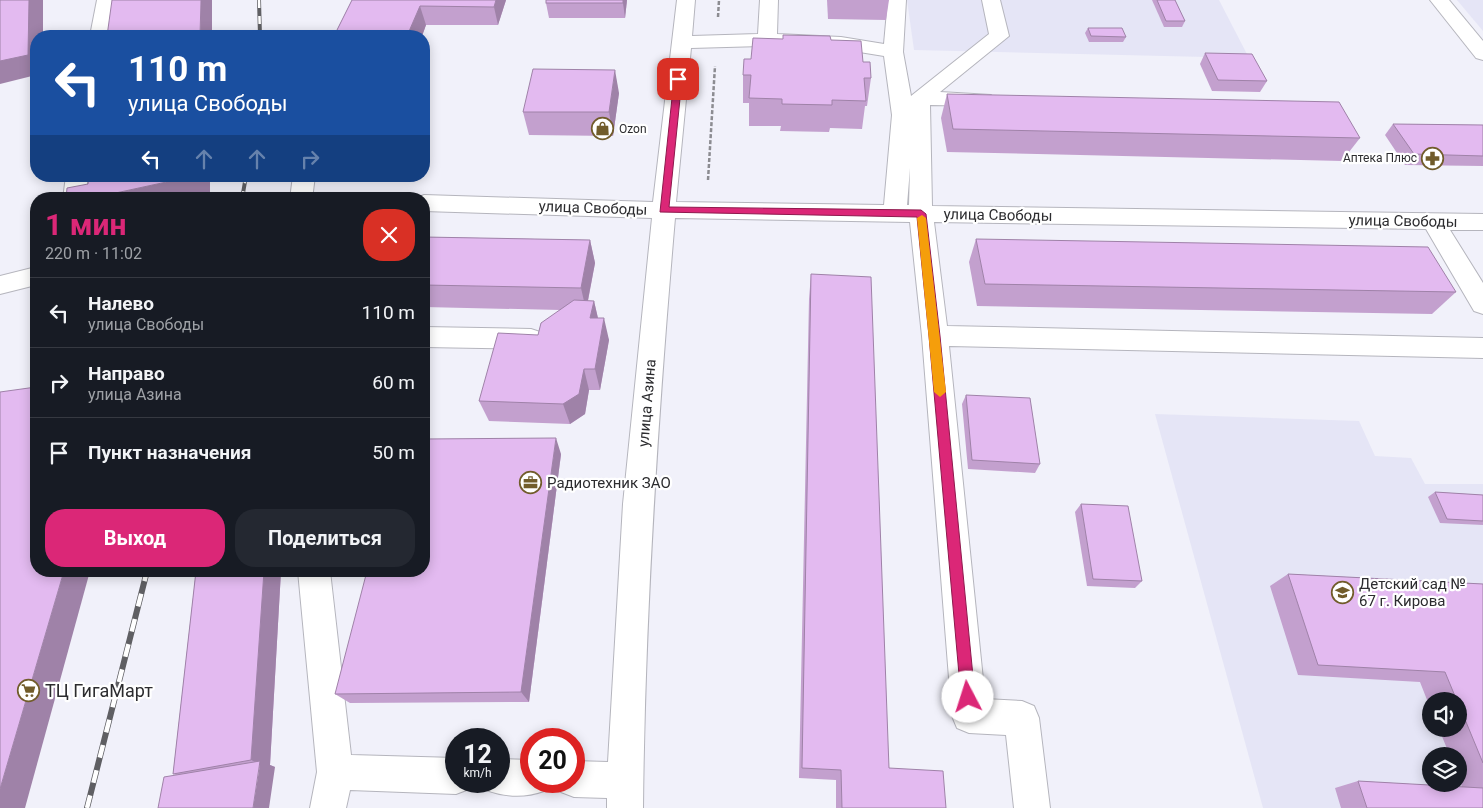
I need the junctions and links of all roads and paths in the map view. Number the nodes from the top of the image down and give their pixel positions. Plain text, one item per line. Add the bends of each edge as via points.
1 (106, 0) edge
2 (686, 0) edge
3 (719, 0) edge
4 (769, 0) edge
5 (897, 0) edge
6 (991, 0) edge
7 (1439, 0) edge
8 (101, 30) edge
9 (767, 40) junction
10 (716, 41) junction
11 (682, 42) junction
12 (893, 52) junction
13 (1483, 54) edge
14 (920, 98) junction
15 (999, 100) edge
16 (708, 180) dead end
17 (430, 204) edge
18 (664, 210) junction
19 (895, 213) junction
20 (921, 214) junction
21 (1433, 221) junction
22 (1483, 222) edge
23 (30, 278) edge
24 (0, 285) edge
25 (1483, 304) edge
26 (935, 336) junction
27 (430, 337) edge
28 (530, 339) edge
29 (1483, 348) edge
30 (315, 577) edge
31 (335, 772) junction
32 (445, 776) edge
33 (585, 782) edge
34 (626, 794) edge
35 (328, 808) edge
36 (1032, 808) edge

1 - 8 street
2 - 11 street, улица Азина
3 - 10 path
4 - 9 street
5 - 12 street
6 - 14 street via 999,36
7 - 13 street
9 - 10 street
9 - 12 street via 854,44
10 - 11 street
10 - 16 path
11 - 18 street, улица Азина
12 - 19 street via 901,88 903,134 895,184
14 - 15 street
14 - 20 street
17 - 18 street, улица Свободы
18 - 19 street, улица Свободы
18 - 34 street, улица Азина via 632,582
19 - 20 street, улица Свободы
20 - 21 street, улица Свободы
20 - 26 street
21 - 22 street, улица Свободы
21 - 25 street
23 - 24 street
26 - 29 street
26 - 36 street via 970,716 1022,718
27 - 28 street
30 - 31 street
31 - 32 street
31 - 35 street
33 - 34 street

